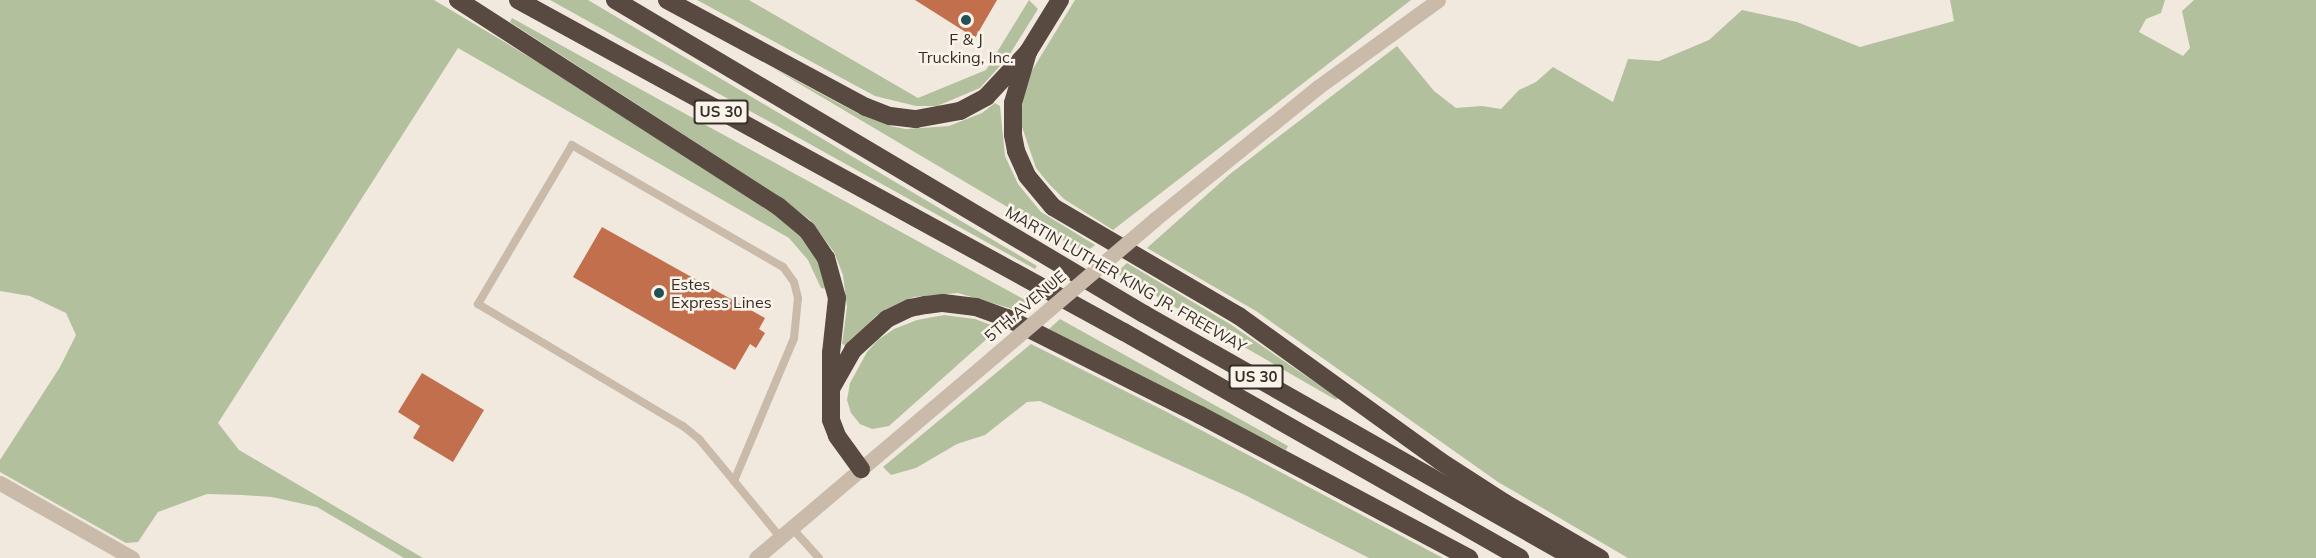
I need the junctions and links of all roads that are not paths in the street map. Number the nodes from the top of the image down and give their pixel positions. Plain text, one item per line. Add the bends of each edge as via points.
1 (458, 0) edge
2 (518, 0) edge
3 (615, 0) edge
4 (667, 0) edge
5 (1060, 0) edge
6 (1438, 0) edge
7 (1028, 52) junction
8 (832, 387) junction
9 (861, 469) junction
10 (734, 481) junction
11 (0, 483) edge
12 (786, 532) junction
13 (132, 558) edge
14 (756, 558) edge
15 (819, 558) edge
16 (1468, 558) edge
17 (1520, 558) edge
18 (1573, 558) edge
19 (1600, 558) edge

1 - 8 highway via 778,206 807,230 826,258 834,282 837,314 831,353
2 - 17 highway, US 30 via 1124,332
3 - 18 highway, MARTIN LUTHER KING JR. FREEWAY / US 30 via 1144,314
4 - 7 highway via 866,107 890,116 929,118 971,106 997,87
5 - 7 highway
6 - 9 street, 5TH AVENUE, bridge via 1318,87 1155,219
7 - 19 highway via 1013,103 1013,135 1027,176 1053,207 1239,316 1440,461
8 - 9 highway via 829,411 833,428
8 - 16 highway via 853,350 887,319 926,305 976,307 1007,318 1190,410
9 - 12 street, 5TH AVENUE
10 - 10 lane via 683,426 478,304 572,145 783,267 794,282 798,298 794,338
10 - 12 lane
11 - 13 street
12 - 14 street, 5TH AVENUE
12 - 15 lane

